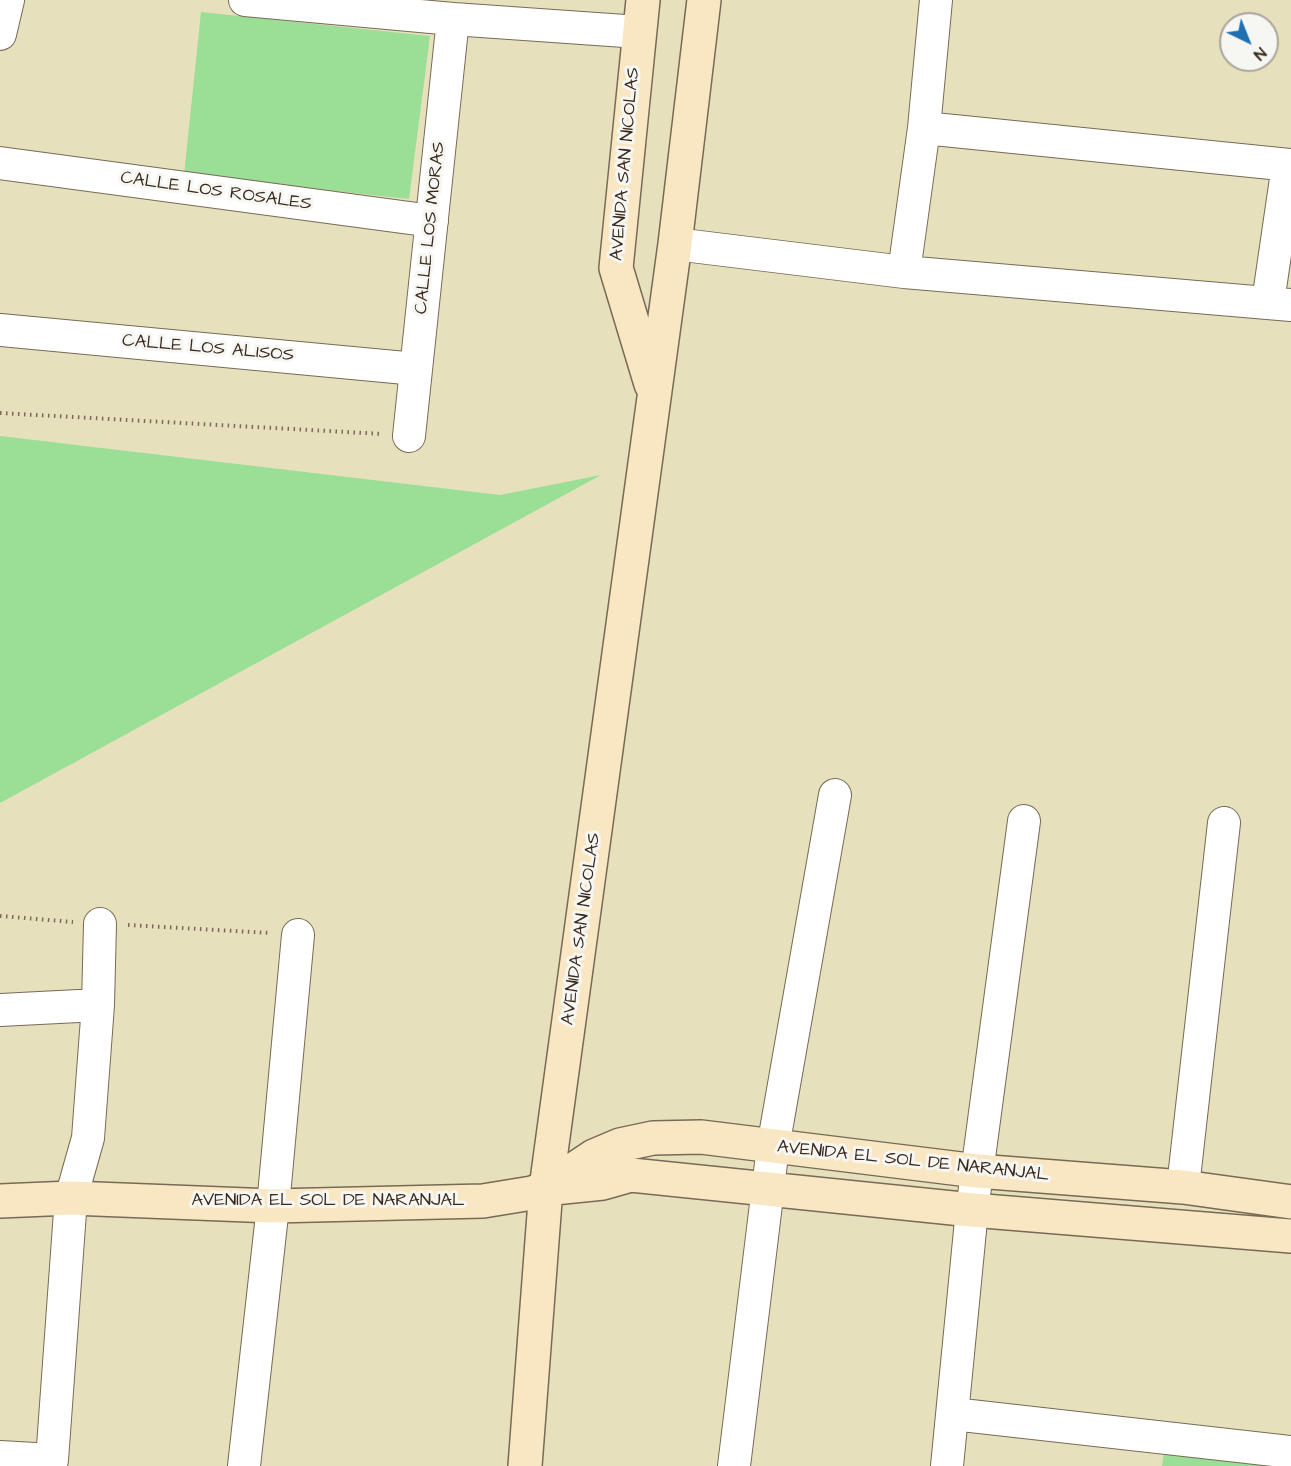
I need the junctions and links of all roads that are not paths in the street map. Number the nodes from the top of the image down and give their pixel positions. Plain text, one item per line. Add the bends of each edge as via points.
1 (8, 0) edge
2 (245, 0) edge
3 (643, 0) edge
4 (704, 0) edge
5 (936, 0) edge
6 (453, 19) junction
7 (639, 32) junction
8 (0, 34) edge
9 (924, 128) junction
10 (0, 163) edge
11 (1289, 165) edge
12 (432, 221) junction
13 (675, 244) junction
14 (904, 273) junction
15 (1279, 304) edge
16 (0, 330) edge
17 (416, 369) junction
18 (655, 395) junction
19 (409, 436) road end
20 (835, 795) dead end
21 (1024, 820) dead end
22 (1224, 823) dead end
23 (100, 924) road end
24 (298, 935) road end
25 (98, 1005) junction
26 (0, 1010) edge
27 (772, 1147) junction
28 (977, 1171) junction
29 (1184, 1187) junction
30 (546, 1188) junction
31 (766, 1189) junction
32 (71, 1198) junction
33 (0, 1201) edge
34 (1291, 1202) edge
35 (273, 1206) junction
36 (972, 1210) junction
37 (1291, 1236) edge
38 (952, 1414) junction
39 (1291, 1452) edge
40 (0, 1456) edge
41 (244, 1466) edge
42 (525, 1466) edge
43 (734, 1466) edge
44 (947, 1466) edge

1 - 8 street
2 - 6 street
3 - 7 street, AVENIDA SAN NICOLAS
4 - 13 street, AVENIDA SAN NICOLAS
5 - 9 street
6 - 7 street
6 - 12 street, CALLE LOS MORAS
7 - 18 street, AVENIDA SAN NICOLAS via 616,268
9 - 11 street
9 - 14 street
10 - 12 street, CALLE LOS ROSALES
11 - 15 street
12 - 17 street, CALLE LOS MORAS
13 - 14 street
13 - 18 street, AVENIDA SAN NICOLAS
14 - 15 street
16 - 17 street, CALLE LOS ALISOS
17 - 19 street, CALLE LOS MORAS
18 - 30 street, AVENIDA SAN NICOLAS
20 - 27 street
21 - 28 street
22 - 29 street
23 - 25 street
24 - 35 street
25 - 26 street
25 - 32 street via 87,1138
27 - 28 street, AVENIDA EL SOL DE NARANJAL
27 - 30 street, AVENIDA EL SOL DE NARANJAL via 701,1137 653,1138 594,1156
27 - 31 street
28 - 29 street, AVENIDA EL SOL DE NARANJAL
28 - 36 street
29 - 34 street, AVENIDA EL SOL DE NARANJAL
30 - 31 street, AVENIDA EL SOL DE NARANJAL via 631,1175
30 - 35 street, AVENIDA EL SOL DE NARANJAL via 483,1201
30 - 42 street, AVENIDA SAN NICOLAS
31 - 36 street, AVENIDA EL SOL DE NARANJAL
31 - 43 street
32 - 33 street, AVENIDA EL SOL DE NARANJAL
32 - 35 street, AVENIDA EL SOL DE NARANJAL
32 - 40 street via 52,1460
35 - 41 street
36 - 37 street, AVENIDA EL SOL DE NARANJAL
36 - 38 street
38 - 39 street
38 - 44 street

